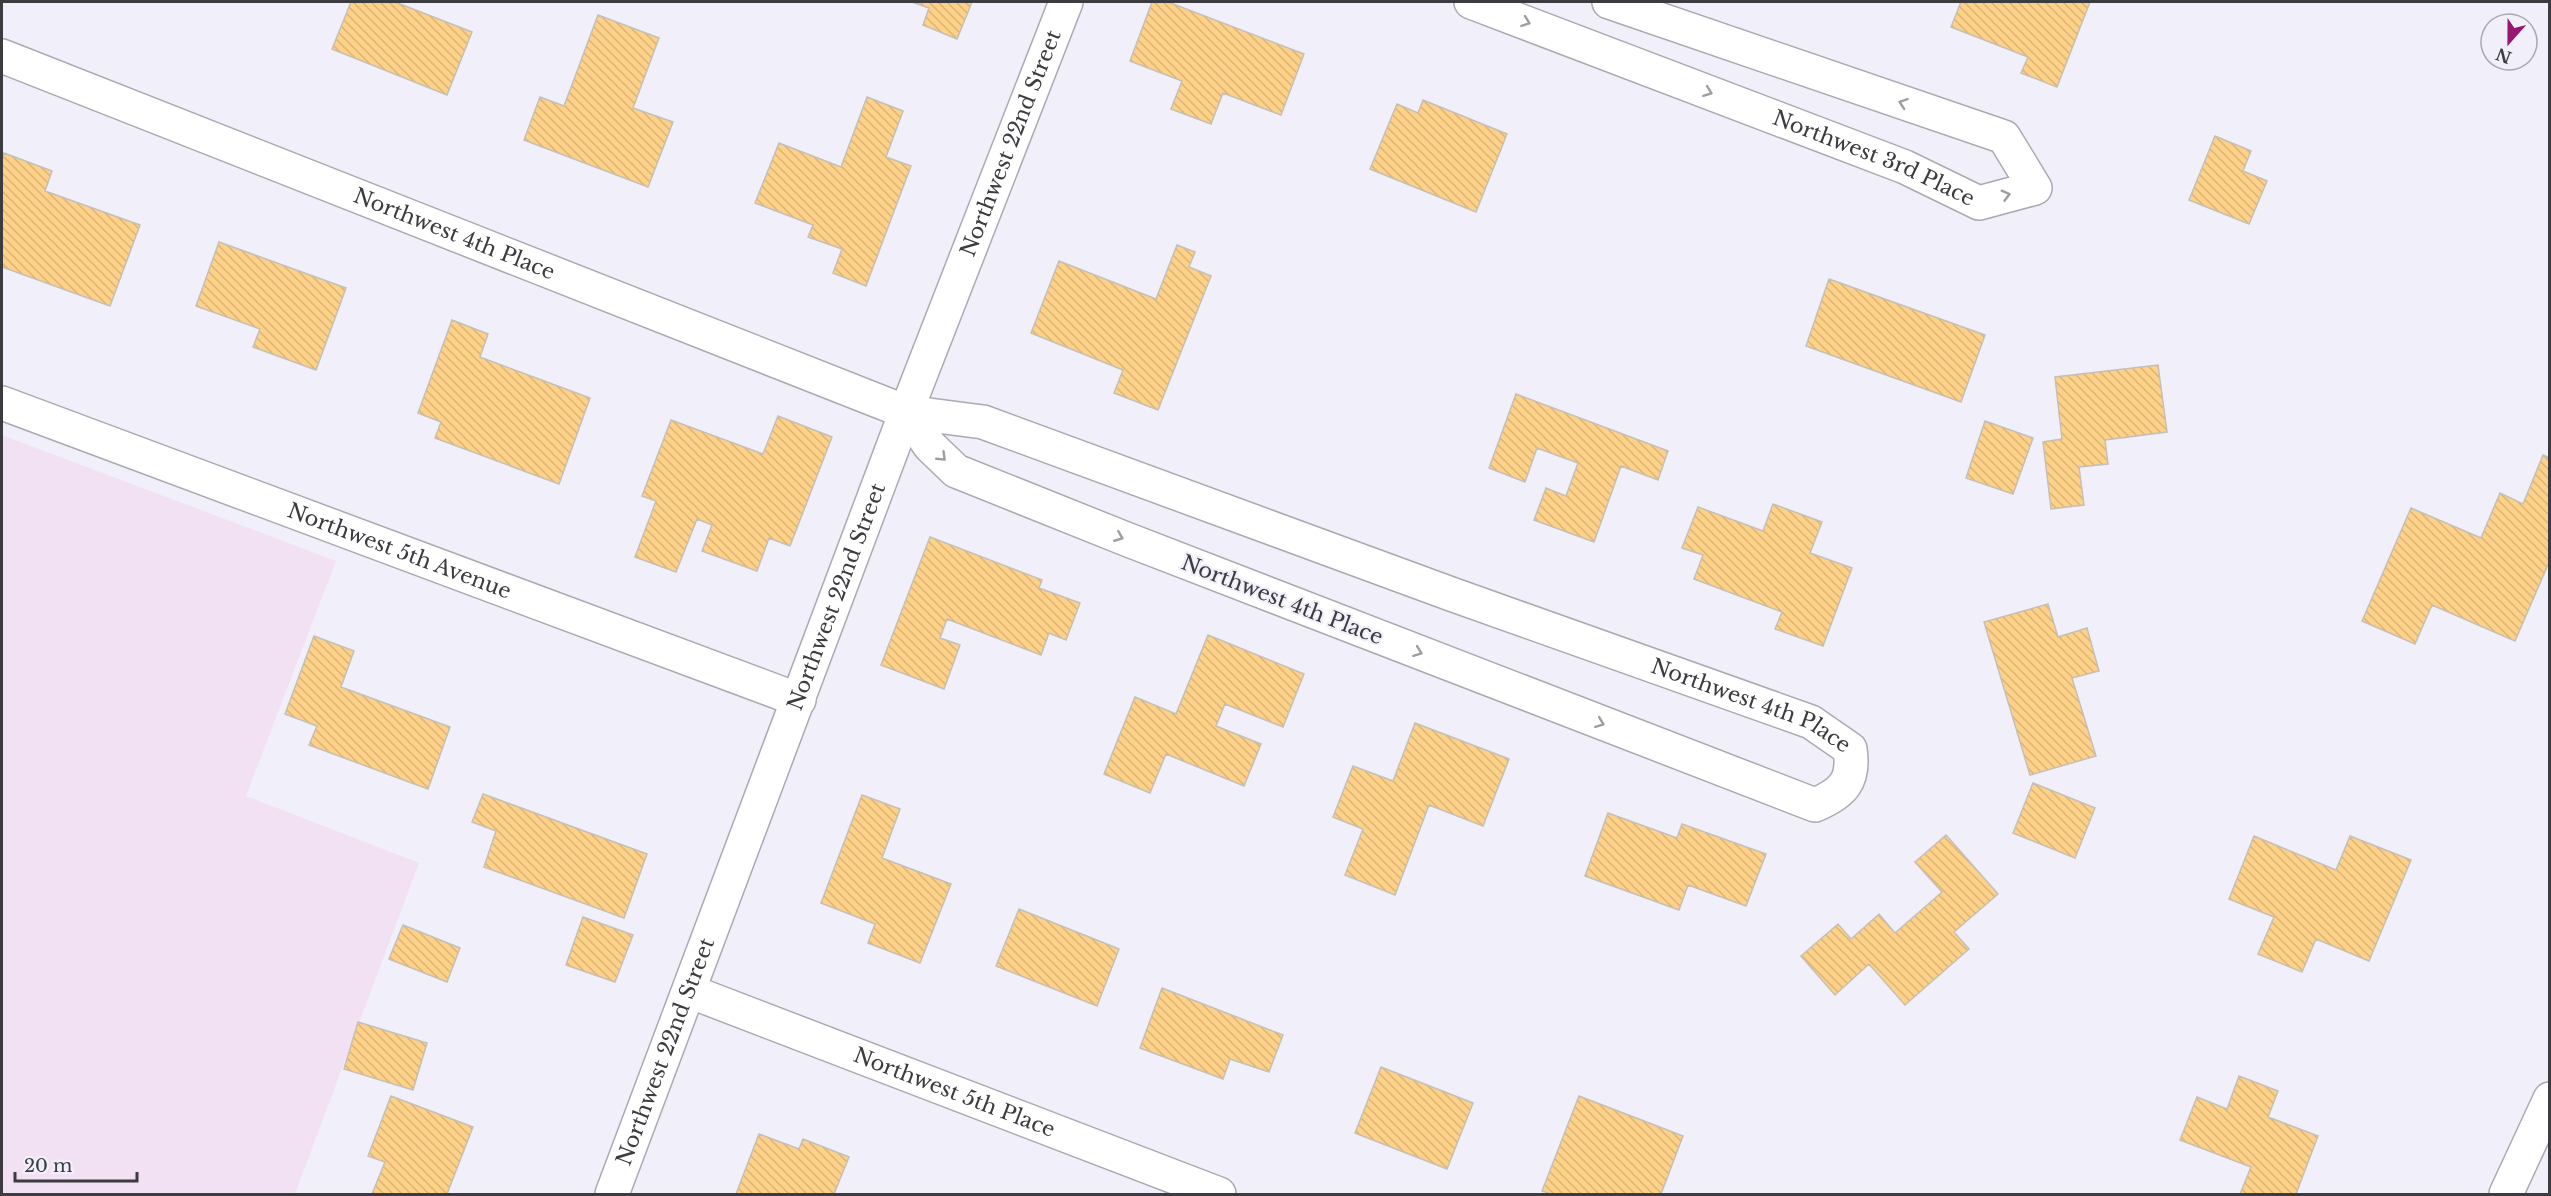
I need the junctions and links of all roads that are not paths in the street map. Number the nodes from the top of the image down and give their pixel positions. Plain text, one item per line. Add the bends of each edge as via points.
1 (1066, 2) edge
2 (1471, 2) edge
3 (1609, 2) edge
4 (2, 56) edge
5 (2, 403) edge
6 (906, 412) junction
7 (799, 700) junction
8 (689, 991) junction
9 (2550, 1099) edge
10 (612, 1194) edge
11 (1220, 1194) edge
12 (2506, 1194) edge

1 - 6 street, Northwest 22nd Street
2 -> 3 street, Northwest 3rd Place via 1905,167 1979,203 2035,188 2004,137
4 - 6 street, Northwest 4th Place
5 - 7 street, Northwest 5th Avenue
6 -> 6 street, Northwest 4th Place via 930,446 956,471 1148,548 1815,805 1837,796 1848,780 1852,766 1850,749 1811,722 983,422
6 - 7 street, Northwest 22nd Street
7 - 8 street, Northwest 22nd Street
8 - 10 street, Northwest 22nd Street
8 - 11 street, Northwest 5th Place
9 - 12 street

